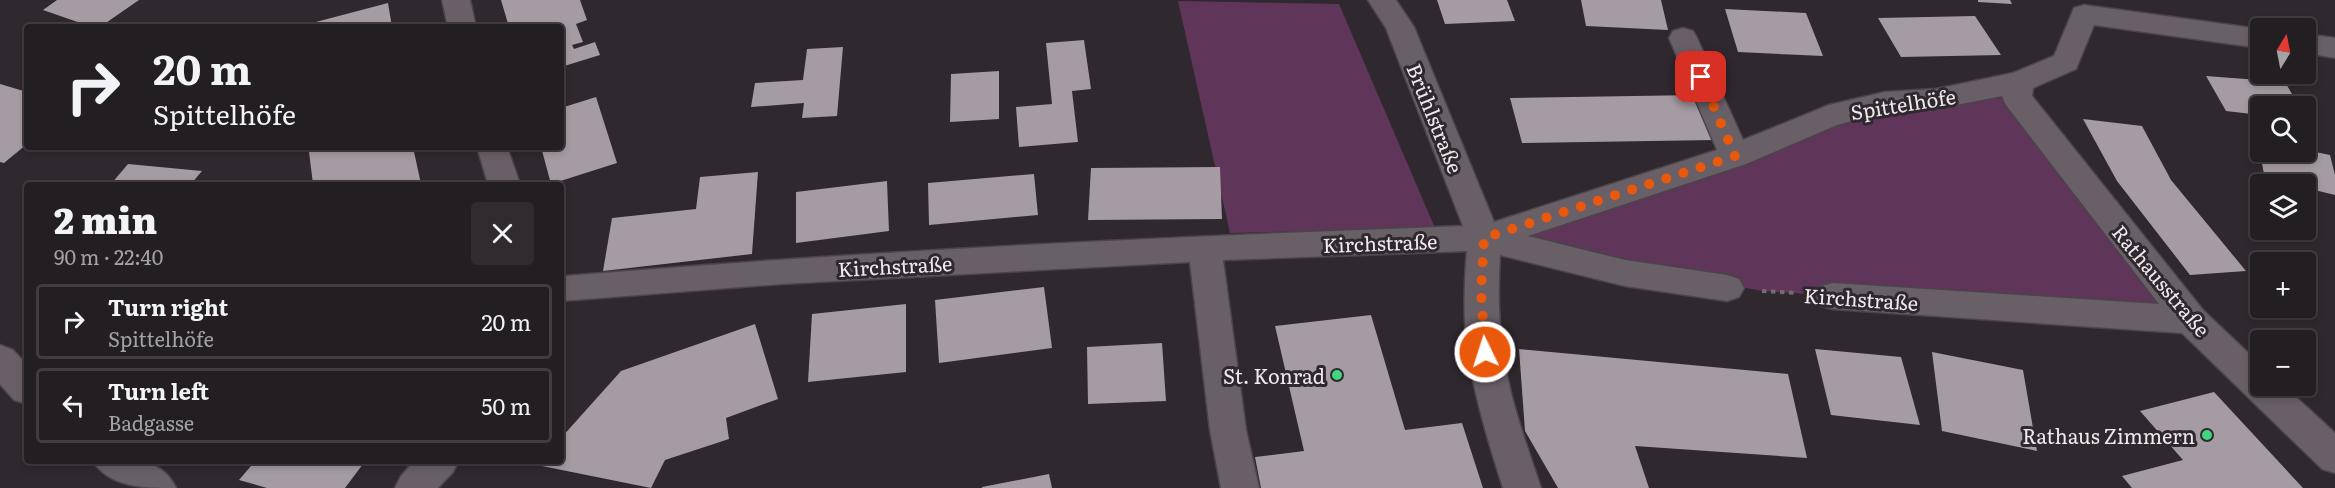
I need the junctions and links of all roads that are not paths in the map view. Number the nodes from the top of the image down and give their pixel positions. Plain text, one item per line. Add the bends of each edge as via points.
1 (456, 0) edge
2 (1382, 0) edge
3 (2078, 7) edge
4 (461, 24) edge
5 (2250, 36) edge
6 (1683, 38) dead end
7 (2316, 45) edge
8 (2335, 48) edge
9 (2019, 82) junction
10 (493, 150) edge
11 (1735, 156) junction
12 (503, 182) edge
13 (1484, 238) junction
14 (1205, 248) junction
15 (1727, 288) road end
16 (564, 290) edge
17 (1833, 296) road end
18 (2191, 320) junction
19 (0, 360) edge
20 (24, 386) edge
21 (2335, 457) edge
22 (118, 464) edge
23 (436, 464) edge
24 (157, 488) edge
25 (414, 488) edge
26 (1240, 488) edge
27 (1522, 488) edge

1 - 4 street
2 - 13 street, Brühlstraße via 1400,27
3 - 5 street
3 - 9 street, Spittelhöfe via 2066,62
6 - 11 street
7 - 8 street
9 - 11 street, Spittelhöfe via 1936,99 1885,102 1829,116
9 - 18 street, Rathausstraße via 2017,98
10 - 12 street
11 - 13 street, Spittelhöfe
13 - 14 street, Kirchstraße
13 - 15 street, Kirchstraße via 1625,273
13 - 27 street via 1481,292 1485,352 1499,417
14 - 16 street, Kirchstraße via 781,271
14 - 26 street via 1228,430
17 - 18 street, Kirchstraße
18 - 21 street, Rathausstraße
19 - 20 street
22 - 24 street
23 - 25 street

